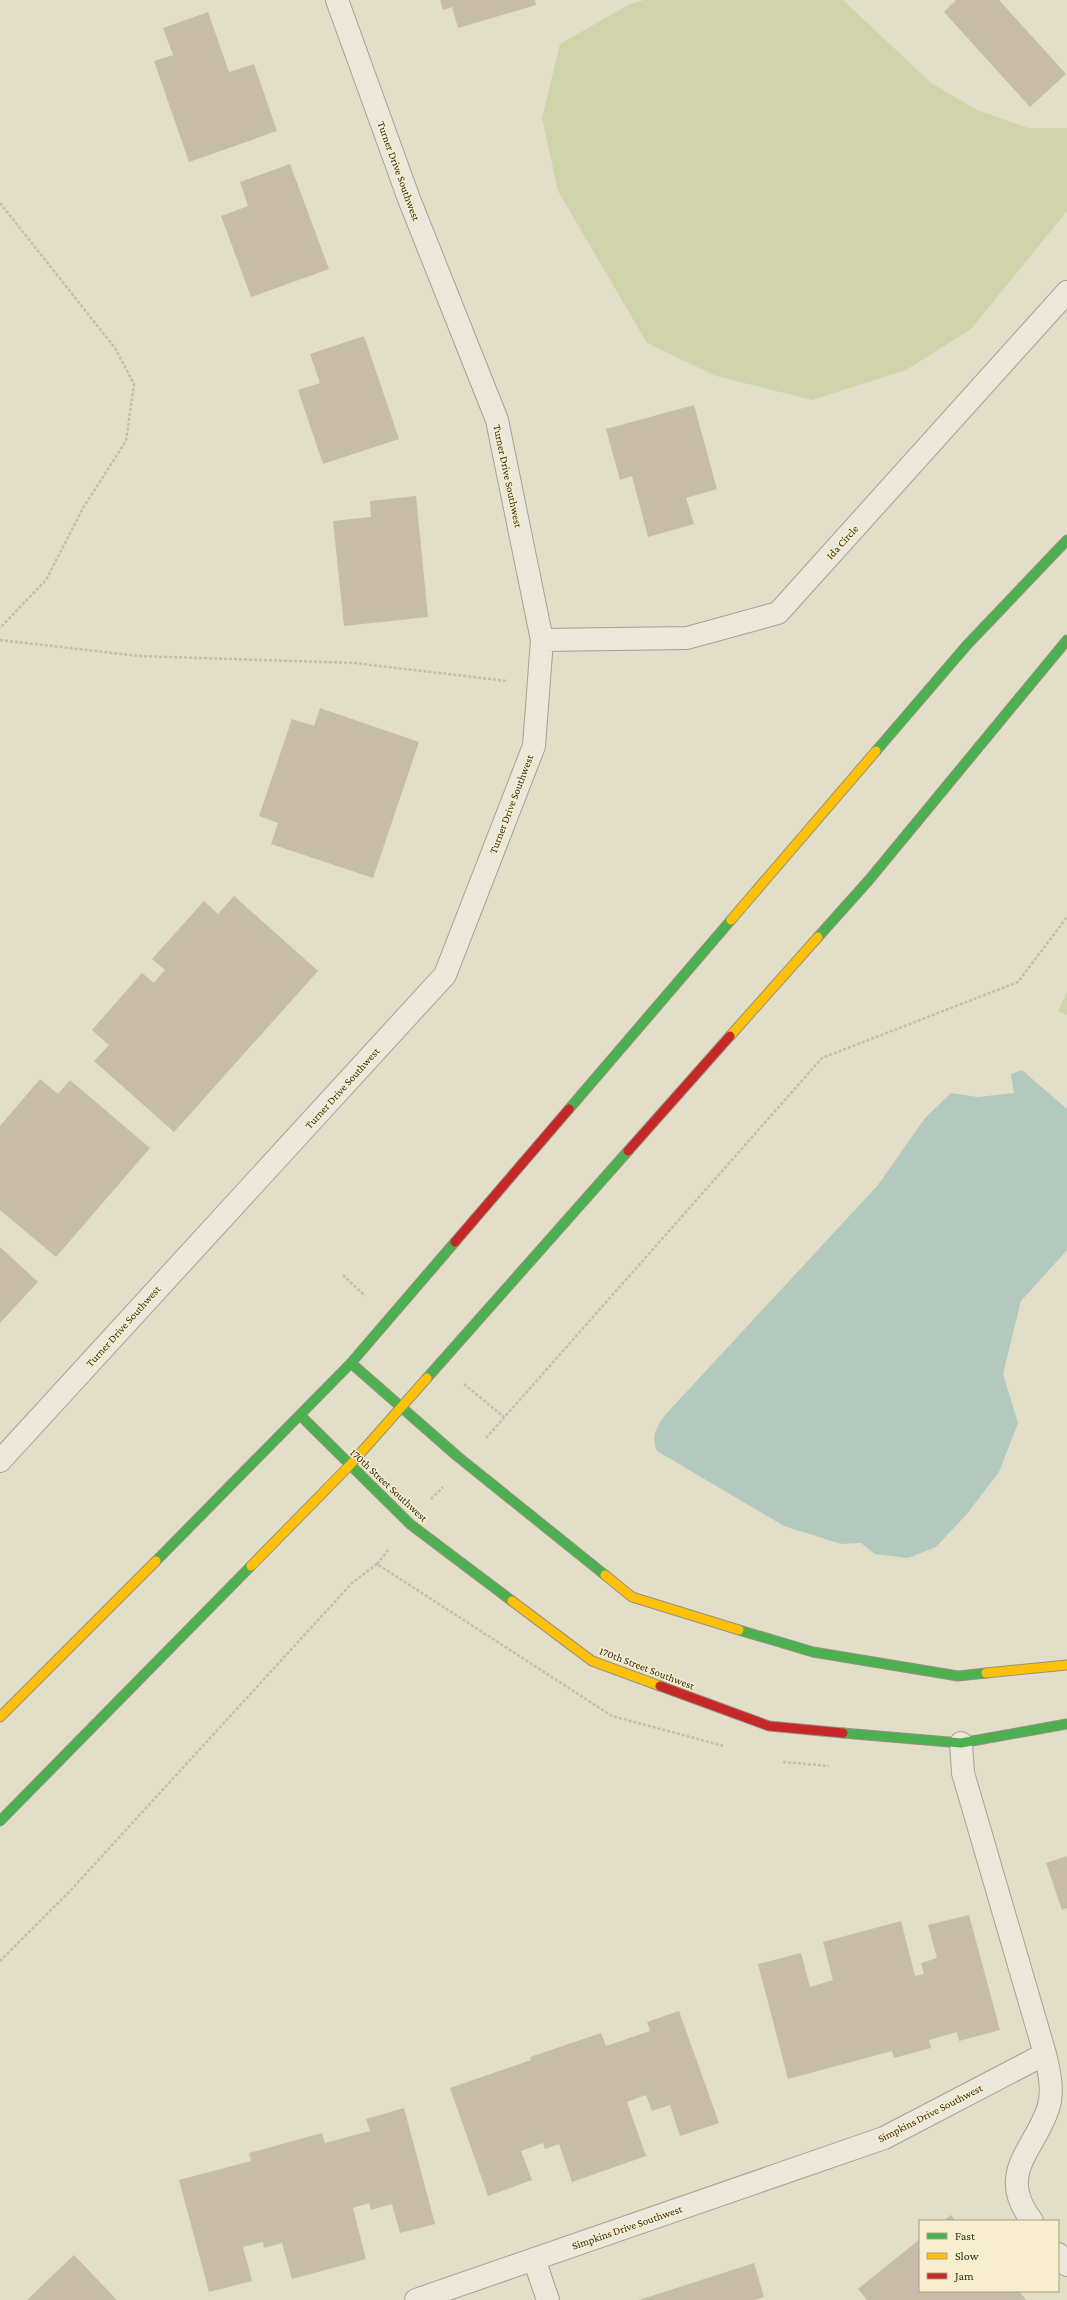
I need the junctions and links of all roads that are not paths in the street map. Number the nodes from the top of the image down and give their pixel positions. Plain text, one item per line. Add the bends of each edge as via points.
1 (337, 0) edge
2 (1067, 292) edge
3 (1067, 540) edge
4 (542, 640) junction
5 (1067, 640) edge
6 (350, 1363) junction
7 (401, 1407) junction
8 (301, 1416) junction
9 (0, 1461) edge
10 (350, 1465) junction
11 (1067, 1665) edge
12 (0, 1717) edge
13 (1067, 1724) edge
14 (962, 1743) junction
15 (0, 1821) edge
16 (1045, 2054) junction
17 (1031, 2220) edge
18 (1059, 2255) edge
19 (534, 2259) junction
20 (1067, 2265) edge
21 (416, 2300) edge
22 (548, 2300) edge

1 - 4 street, Turner Drive Southwest via 409,199 497,420
2 - 4 street, Ida Circle via 778,613 687,638
3 - 6 main road via 967,645
4 - 9 street, Turner Drive Southwest via 534,746 445,975
5 - 7 main road via 869,880
6 - 7 main road
6 - 8 main road
7 - 10 main road
7 - 11 main road via 464,1462 632,1597 813,1652 958,1676
8 - 10 main road, 170th Street Southwest
8 - 12 main road
10 - 14 main road, 170th Street Southwest via 410,1524 592,1661 769,1726
10 - 15 main road
13 - 14 main road, 170th Street Southwest
14 - 16 street via 963,1773
16 - 17 street via 1051,2081 1049,2107 1022,2160 1016,2182 1021,2207
16 - 19 street, Simpkins Drive Southwest via 884,2138
18 - 20 street
19 - 21 street, Simpkins Drive Southwest
19 - 22 street

